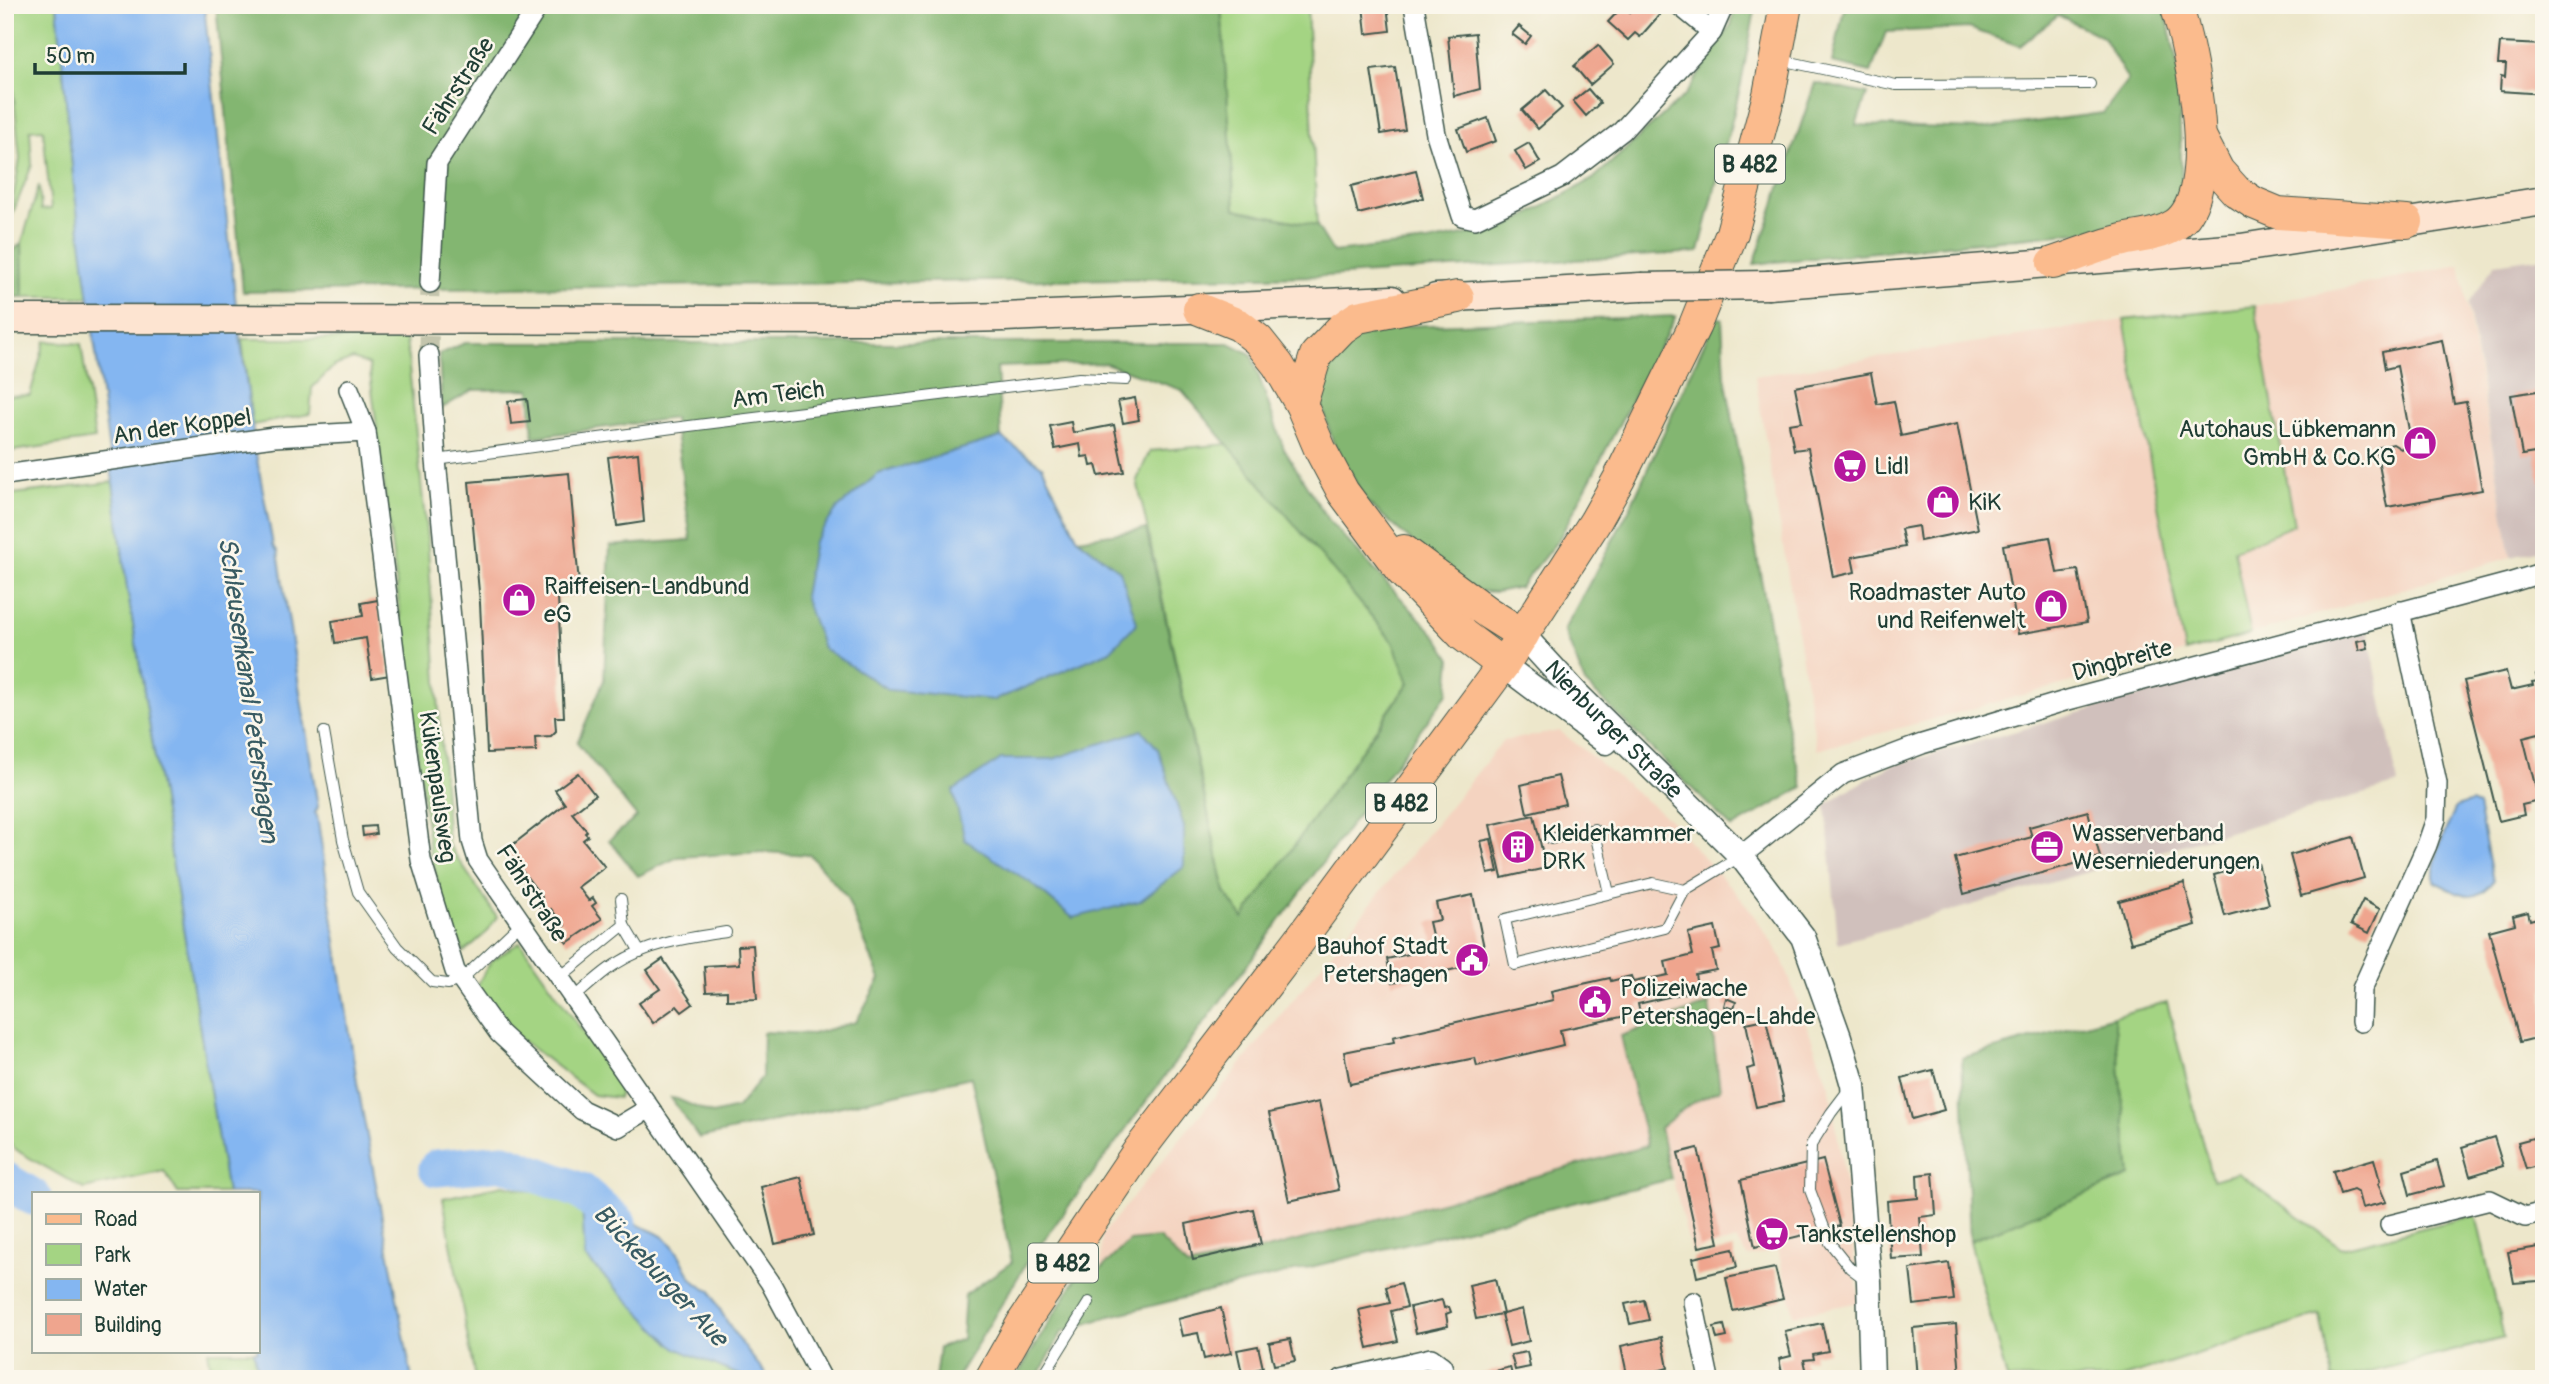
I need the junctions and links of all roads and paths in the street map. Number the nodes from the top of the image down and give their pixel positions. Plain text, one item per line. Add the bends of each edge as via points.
1 (539, 5) edge
2 (1414, 5) edge
3 (1679, 5) edge
4 (1724, 5) edge
5 (1786, 5) edge
6 (2176, 5) edge
7 (1712, 32) junction
8 (1774, 59) junction
9 (2090, 84) dead end
10 (2202, 141) junction
11 (2544, 201) edge
12 (2407, 222) junction
13 (2053, 263) junction
14 (430, 283) tunnel mouth
15 (1458, 298) junction
16 (1199, 309) junction
17 (10, 319) edge
18 (429, 355) tunnel mouth
19 (1126, 380) dead end
20 (349, 389) dead end
21 (1301, 404) junction
22 (366, 432) junction
23 (436, 460) junction
24 (5, 475) edge
25 (1343, 492) junction
26 (2544, 572) edge
27 (2400, 611) junction
28 (1523, 635) junction
29 (1503, 665) junction
30 (324, 732) dead end
31 (1708, 822) junction
32 (1551, 839) dead end
33 (1741, 856) junction
34 (1685, 890) junction
35 (1609, 894) junction
36 (621, 899) dead end
37 (521, 923) junction
38 (624, 925) junction
39 (726, 932) dead end
40 (640, 952) junction
41 (559, 978) junction
42 (461, 979) junction
43 (573, 999) junction
44 (2361, 1022) dead end
45 (1853, 1085) junction
46 (648, 1109) junction
47 (2544, 1212) edge
48 (2390, 1225) dead end
49 (1869, 1282) junction
50 (1089, 1302) dead end
51 (1693, 1302) dead end
52 (822, 1379) edge
53 (991, 1379) edge
54 (1041, 1379) edge
55 (1342, 1379) edge
56 (1446, 1379) edge
57 (1709, 1379) edge
58 (1871, 1379) edge

1 - 14 street, Fährstraße via 437,163
2 - 7 street via 1436,134 1462,216 1475,219 1562,177 1622,131
3 - 7 street
4 - 7 street
5 - 8 main road, B 482
6 - 10 main road via 2193,72
8 - 9 lane via 1896,85
8 - 28 main road, B 482 via 1769,95 1732,233 1695,325 1619,479
10 - 12 main road via 2218,171 2236,191 2278,213
10 - 13 main road via 2190,209 2178,223 2161,233 2118,241
11 - 12 main road
12 - 13 main road via 2241,248
13 - 15 main road, bridge via 1769,285
15 - 16 main road
15 - 21 main road via 1358,317 1316,355
16 - 17 main road via 876,320
16 - 21 main road via 1239,326 1258,340
18 - 23 street, Fährstraße
19 - 23 lane, Am Teich via 1079,378
20 - 22 street, Kükenpaulsweg
21 - 25 main road
22 - 24 street, An der Koppel via 274,437
22 - 42 street, Kükenpaulsweg via 421,860
23 - 37 street, Fährstraße via 472,841 478,860
25 - 28 main road via 1414,559
25 - 29 main road via 1401,569 1464,635
26 - 27 street, Dingbreite
27 - 33 street, Dingbreite via 2067,700 1886,757 1843,774
27 - 44 street via 2437,783 2436,819 2362,989
28 - 29 main road, B 482
28 - 31 street, Nienburger Straße
29 - 31 street, Nienburger Straße
29 - 53 main road, B 482 via 1140,1149 1024,1321
30 - 42 lane via 343,840 358,892 397,947 432,982 448,984
31 - 33 street, Nienburger Straße
32 - 35 lane via 1594,829
33 - 34 lane
33 - 45 street, Nienburger Straße via 1803,937
34 - 35 lane via 1653,883
34 - 35 lane via 1665,928 1515,965 1505,919
36 - 38 lane
37 - 41 street, Fährstraße
37 - 42 lane
38 - 40 lane
38 - 41 lane
39 - 40 lane
40 - 43 lane via 615,965
41 - 43 street, Fährstraße
42 - 46 street, Kükenpaulsweg via 499,1033 582,1110 618,1127
43 - 46 street, Fährstraße
45 - 49 street, Nienburger Straße
45 - 49 lane via 1811,1145 1810,1190 1830,1243 1850,1268
46 - 52 street, Fährstraße via 770,1282
47 - 48 street via 2525,1217 2490,1200
49 - 58 street, Nienburger Straße
50 - 54 lane
51 - 57 street
55 - 56 street via 1432,1358 1442,1366

